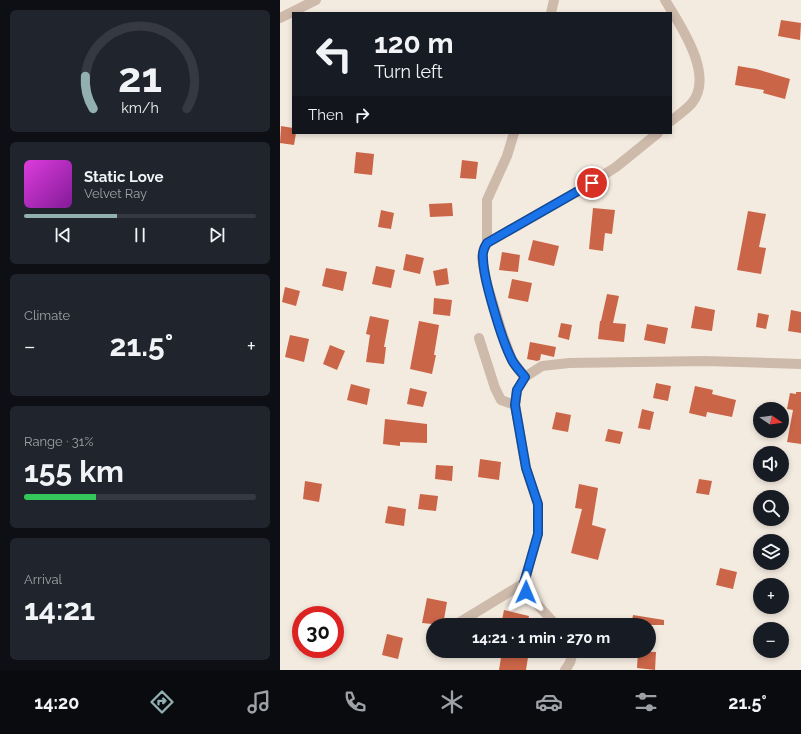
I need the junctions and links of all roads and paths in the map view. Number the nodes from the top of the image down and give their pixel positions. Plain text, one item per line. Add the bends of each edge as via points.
1 (316, 0) edge
2 (554, 0) edge
3 (666, 0) edge
4 (551, 12) edge
5 (280, 18) edge
6 (672, 120) edge
7 (514, 134) edge
8 (657, 134) edge
9 (487, 243) junction
10 (479, 338) dead end
11 (801, 364) edge
12 (525, 377) junction
13 (515, 405) junction
14 (524, 583) junction
15 (466, 618) edge
16 (550, 618) edge
17 (571, 658) edge
18 (566, 670) edge

1 - 5 street
2 - 4 street
3 - 6 street via 691,44 698,65 700,86 693,102
7 - 9 street via 507,156 487,200
8 - 9 street via 610,171
9 - 12 street via 482,258 486,281 512,360
10 - 13 street via 501,400
11 - 12 street via 706,361 569,363 542,366
12 - 13 street via 517,390
13 - 14 street via 526,468 538,504 538,534
14 - 15 street
14 - 16 street via 526,592
17 - 18 street

